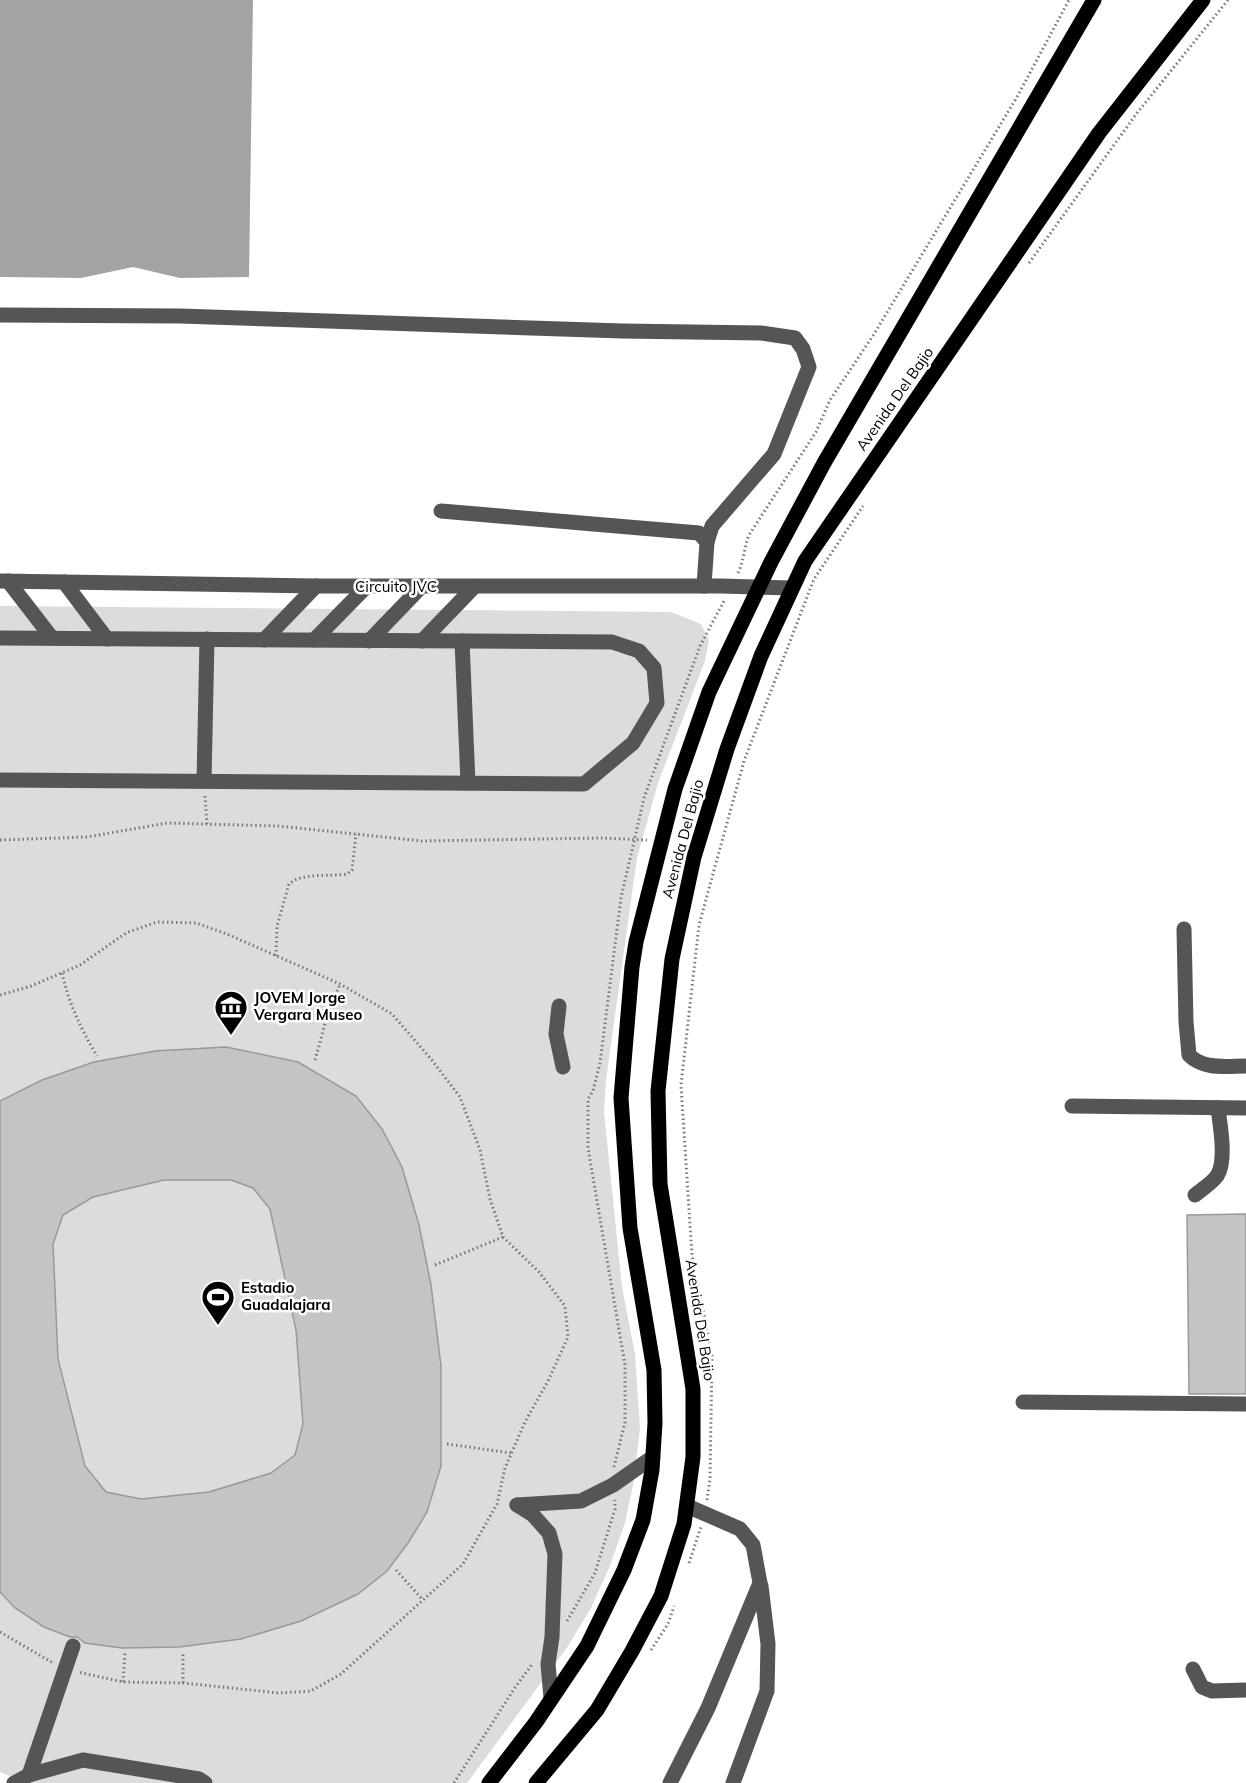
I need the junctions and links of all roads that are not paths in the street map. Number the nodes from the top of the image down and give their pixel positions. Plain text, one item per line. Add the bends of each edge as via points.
1 (1094, 0) edge
2 (1203, 0) edge
3 (0, 315) edge
4 (441, 511) dead end
5 (707, 542) junction
6 (4, 581) edge
7 (64, 582) junction
8 (316, 586) junction
9 (704, 586) junction
10 (366, 587) junction
11 (421, 587) junction
12 (474, 587) junction
13 (760, 588) junction
14 (792, 588) junction
15 (0, 638) edge
16 (52, 638) junction
17 (107, 639) junction
18 (207, 639) junction
19 (264, 640) junction
20 (314, 640) junction
21 (369, 640) junction
22 (422, 641) junction
23 (462, 641) junction
24 (0, 780) edge
25 (204, 781) junction
26 (468, 783) junction
27 (1184, 929) dead end
28 (559, 1006) dead end
29 (1246, 1066) edge
30 (563, 1067) dead end
31 (1072, 1106) dead end
32 (1218, 1108) junction
33 (1246, 1108) edge
34 (1195, 1195) dead end
35 (1023, 1402) dead end
36 (1246, 1404) edge
37 (653, 1457) junction
38 (687, 1506) junction
39 (760, 1583) junction
40 (73, 1646) dead end
41 (1192, 1670) dead end
42 (1246, 1690) edge
43 (552, 1698) junction
44 (29, 1775) junction
45 (14, 1783) edge
46 (205, 1783) edge
47 (489, 1783) edge
48 (536, 1783) edge
49 (670, 1783) edge
50 (734, 1783) edge

1 - 13 main road, Avenida Del Bajio via 824,463
2 - 14 main road, Avenida Del Bajio via 1099,133 811,552
3 - 5 lane via 180,316 761,333 795,338 809,367 774,454 712,526
4 - 5 lane via 699,533
5 - 9 lane
6 - 7 lane, Circuito JVC
6 - 16 lane
7 - 8 lane, Circuito JVC
7 - 17 lane
8 - 10 lane, Circuito JVC
8 - 19 lane
9 - 12 lane, Circuito JVC
9 - 13 lane, Circuito JVC
10 - 11 lane, Circuito JVC
10 - 20 lane
11 - 12 lane, Circuito JVC
11 - 21 lane
12 - 22 lane
13 - 14 lane, Circuito JVC
13 - 37 main road, Avenida Del Bajio via 709,692 675,789 633,959 621,1098 630,1228 654,1370
14 - 38 main road, Avenida Del Bajio via 761,656 728,749 694,857 672,958 658,1092 660,1184 693,1389 693,1457
15 - 16 lane
16 - 17 lane
17 - 18 lane
18 - 19 lane
18 - 25 lane
19 - 20 lane
20 - 21 lane
21 - 22 lane
22 - 23 lane
23 - 26 lane
23 - 26 lane via 612,642 639,651 654,668 657,704 633,743 584,784
24 - 25 lane
25 - 26 lane
27 - 29 lane via 1189,1055 1197,1063 1210,1066
28 - 30 lane via 556,1034
31 - 32 lane
32 - 33 lane
32 - 34 lane via 1221,1168
35 - 36 lane
37 - 43 main road, Avenida Del Bajio via 643,1520 624,1570 587,1646
37 - 43 lane via 581,1501 518,1504 549,1533 555,1554 548,1664
38 - 39 lane via 740,1529 753,1545
38 - 48 main road, Avenida Del Bajio via 661,1596 632,1651 597,1710
39 - 49 lane via 708,1708
39 - 50 lane via 768,1644 767,1691
40 - 44 lane
41 - 42 lane via 1202,1687 1212,1691
43 - 47 main road, Avenida Del Bajio
44 - 45 lane
44 - 46 lane via 83,1760

